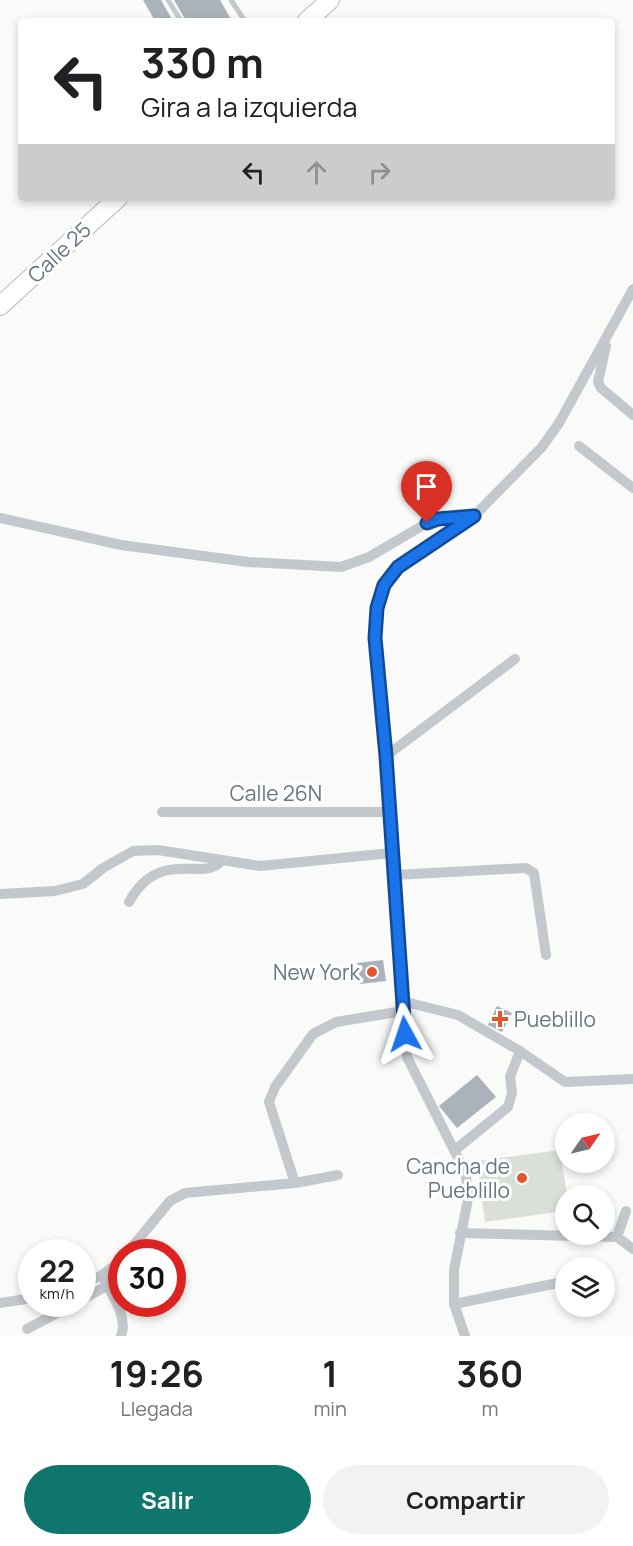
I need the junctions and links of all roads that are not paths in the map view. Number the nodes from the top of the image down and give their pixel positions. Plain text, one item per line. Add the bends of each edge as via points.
1 (168, 0) edge
2 (231, 0) edge
3 (330, 0) edge
4 (179, 18) edge
5 (243, 18) edge
6 (310, 18) edge
7 (115, 201) edge
8 (633, 289) edge
9 (0, 306) edge
10 (609, 334) junction
11 (633, 415) edge
12 (579, 446) dead end
13 (633, 488) edge
14 (474, 516) junction
15 (0, 518) edge
16 (514, 659) dead end
17 (386, 756) junction
18 (162, 812) dead end
19 (389, 812) junction
20 (393, 853) junction
21 (221, 861) junction
22 (395, 875) junction
23 (0, 894) edge
24 (129, 902) dead end
25 (546, 955) dead end
26 (403, 1006) junction
27 (520, 1051) junction
28 (633, 1079) edge
29 (455, 1149) junction
30 (338, 1174) dead end
31 (295, 1183) junction
32 (626, 1211) dead end
33 (460, 1233) junction
34 (617, 1237) junction
35 (138, 1239) edge
36 (633, 1249) edge
37 (108, 1270) edge
38 (102, 1275) junction
39 (96, 1278) edge
40 (555, 1284) edge
41 (107, 1286) junction
42 (96, 1292) edge
43 (18, 1300) edge
44 (0, 1303) edge
45 (454, 1304) junction
46 (50, 1317) edge
47 (27, 1329) dead end
48 (461, 1335) edge
49 (121, 1336) edge

1 - 4 lane
2 - 5 lane
3 - 6 main road
7 - 9 main road, Calle 25
8 - 10 street
10 - 11 street via 598,382
10 - 14 street via 542,447
12 - 13 street
14 - 15 street via 427,523 369,557 341,567 248,562 121,545
14 - 17 street via 398,567 384,585 377,608 375,638
16 - 17 street
17 - 19 street
18 - 19 street, Calle 26N
19 - 20 street
20 - 21 street via 260,866
20 - 22 street
21 - 23 street via 158,850 133,851 83,884 55,891
21 - 24 street via 212,868 163,870 147,878
22 - 25 street via 526,867 534,873
22 - 26 street
26 - 27 street via 458,1015
26 - 29 street via 407,1057
26 - 31 street via 336,1022 313,1034 275,1087 269,1102
27 - 28 street via 565,1082
27 - 29 street via 510,1077 512,1093 508,1107
29 - 33 street via 469,1194
30 - 31 street
31 - 35 street via 185,1193 170,1200
32 - 34 street
33 - 34 street
33 - 45 street
34 - 36 street
37 - 38 street
38 - 39 street
38 - 41 street
40 - 45 street
41 - 42 street
41 - 49 street via 118,1306 124,1330
43 - 44 street
45 - 48 street
46 - 47 street

